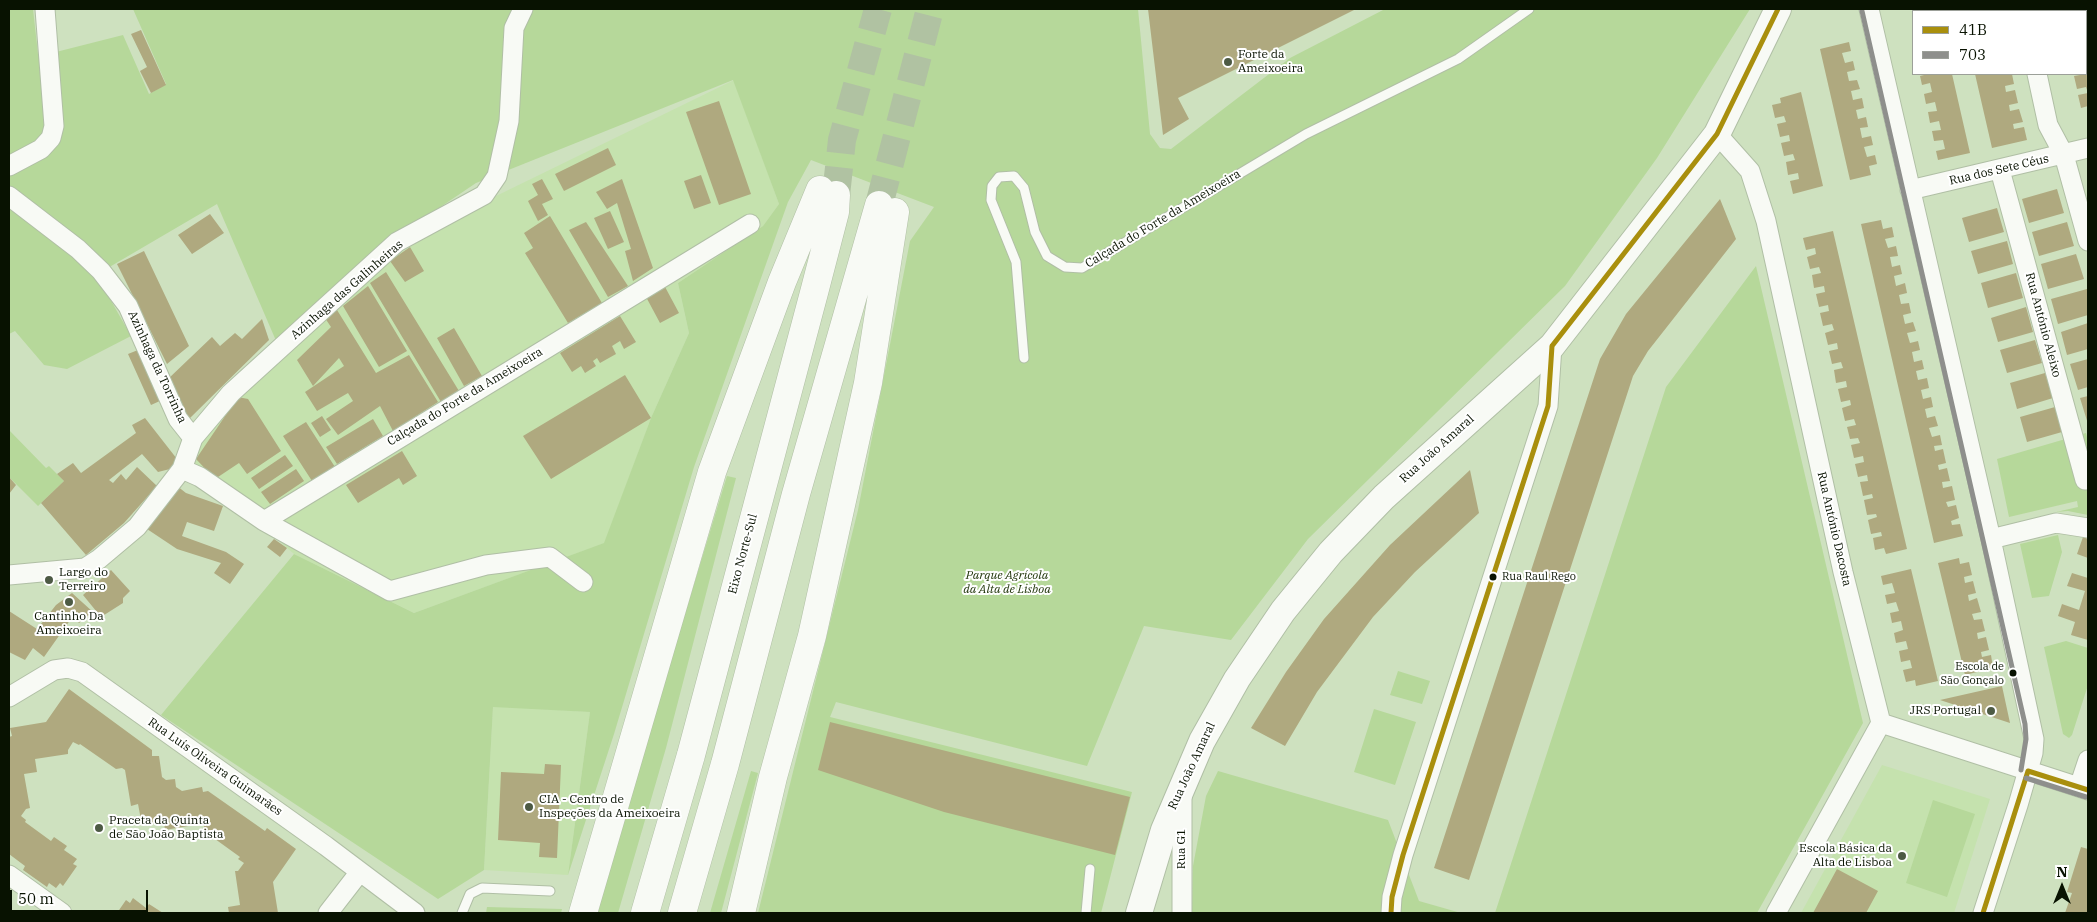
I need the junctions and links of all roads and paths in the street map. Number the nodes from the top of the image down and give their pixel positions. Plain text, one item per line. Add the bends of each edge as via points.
1 (45, 9) edge
2 (524, 9) edge
3 (1530, 9) edge
4 (1778, 9) edge
5 (1869, 9) edge
6 (2037, 75) edge
7 (1717, 134) junction
8 (2088, 148) edge
9 (2064, 155) junction
10 (9, 166) edge
11 (2000, 170) junction
12 (1910, 190) junction
13 (9, 196) edge
14 (750, 224) dead end
15 (2088, 241) edge
16 (1552, 346) junction
17 (1024, 358) dead end
18 (193, 438) junction
19 (182, 469) junction
20 (2085, 480) dead end
21 (264, 520) junction
22 (2088, 528) edge
23 (1991, 538) junction
24 (9, 575) edge
25 (583, 582) dead end
26 (9, 698) edge
27 (1881, 723) junction
28 (2088, 760) edge
29 (2028, 770) junction
30 (1182, 785) junction
31 (2084, 788) edge
32 (1090, 869) dead end
33 (359, 873) junction
34 (9, 875) edge
35 (550, 891) dead end
36 (62, 913) edge
37 (328, 913) edge
38 (415, 913) edge
39 (462, 913) edge
40 (583, 913) edge
41 (645, 913) edge
42 (682, 913) edge
43 (741, 913) edge
44 (1086, 913) edge
45 (1139, 913) edge
46 (1182, 913) edge
47 (1391, 913) edge
48 (1776, 913) edge
49 (1983, 913) edge

1 - 10 street via 54,126 41,149
2 - 18 street, Azinhaga das Galinheiras via 514,28 508,121 497,176 484,196 397,242 231,393
3 - 17 lane, Calçada do Forte da Ameixoeira via 1458,59 1306,134 1082,268 1065,267 1047,256 1034,232 1024,188 1014,176 999,177 992,186 991,200 1016,262
4 - 7 street, Rua João Amaral
5 - 12 street
6 - 9 street via 2048,125
7 - 16 street, Rua João Amaral
7 - 27 street, Rua António Dacosta via 1750,171 1766,221 1843,572
8 - 9 street, Rua dos Sete Céus
9 - 11 street, Rua dos Sete Céus
9 - 15 street
11 - 12 street, Rua dos Sete Céus
11 - 20 street, Rua António Aleixo
12 - 23 street
13 - 18 street, Azinhaga da Torrinha via 78,249 128,306 178,419
14 - 21 street, Calçada do Forte da Ameixoeira
16 - 30 street, Rua João Amaral via 1384,497 1330,552 1283,611 1237,679 1202,741
16 - 47 street via 1548,406 1403,855
18 - 19 street, Azinhaga das Galinheiras
19 - 21 street via 200,477
19 - 24 street via 137,527 85,568
21 - 25 street via 390,591 486,565 550,557
22 - 23 street via 2056,523
23 - 29 street via 2032,723 2033,753
26 - 33 street, Rua Luís Oliveira Guimarães via 54,670 68,668 82,672
27 - 29 street
27 - 48 street
28 - 31 street
29 - 31 street
29 - 49 street
30 - 45 street, Rua João Amaral via 1164,830
30 - 46 street, Rua G1
32 - 44 lane
33 - 37 street
33 - 38 street, Rua Luís Oliveira Guimarães
34 - 36 street
35 - 39 lane via 482,888 470,894
40 - 41 highway, Eixo Norte-Sul via 712,472 782,282 828,192 835,212
42 - 43 highway via 796,494 887,209 868,383 812,636 773,777

